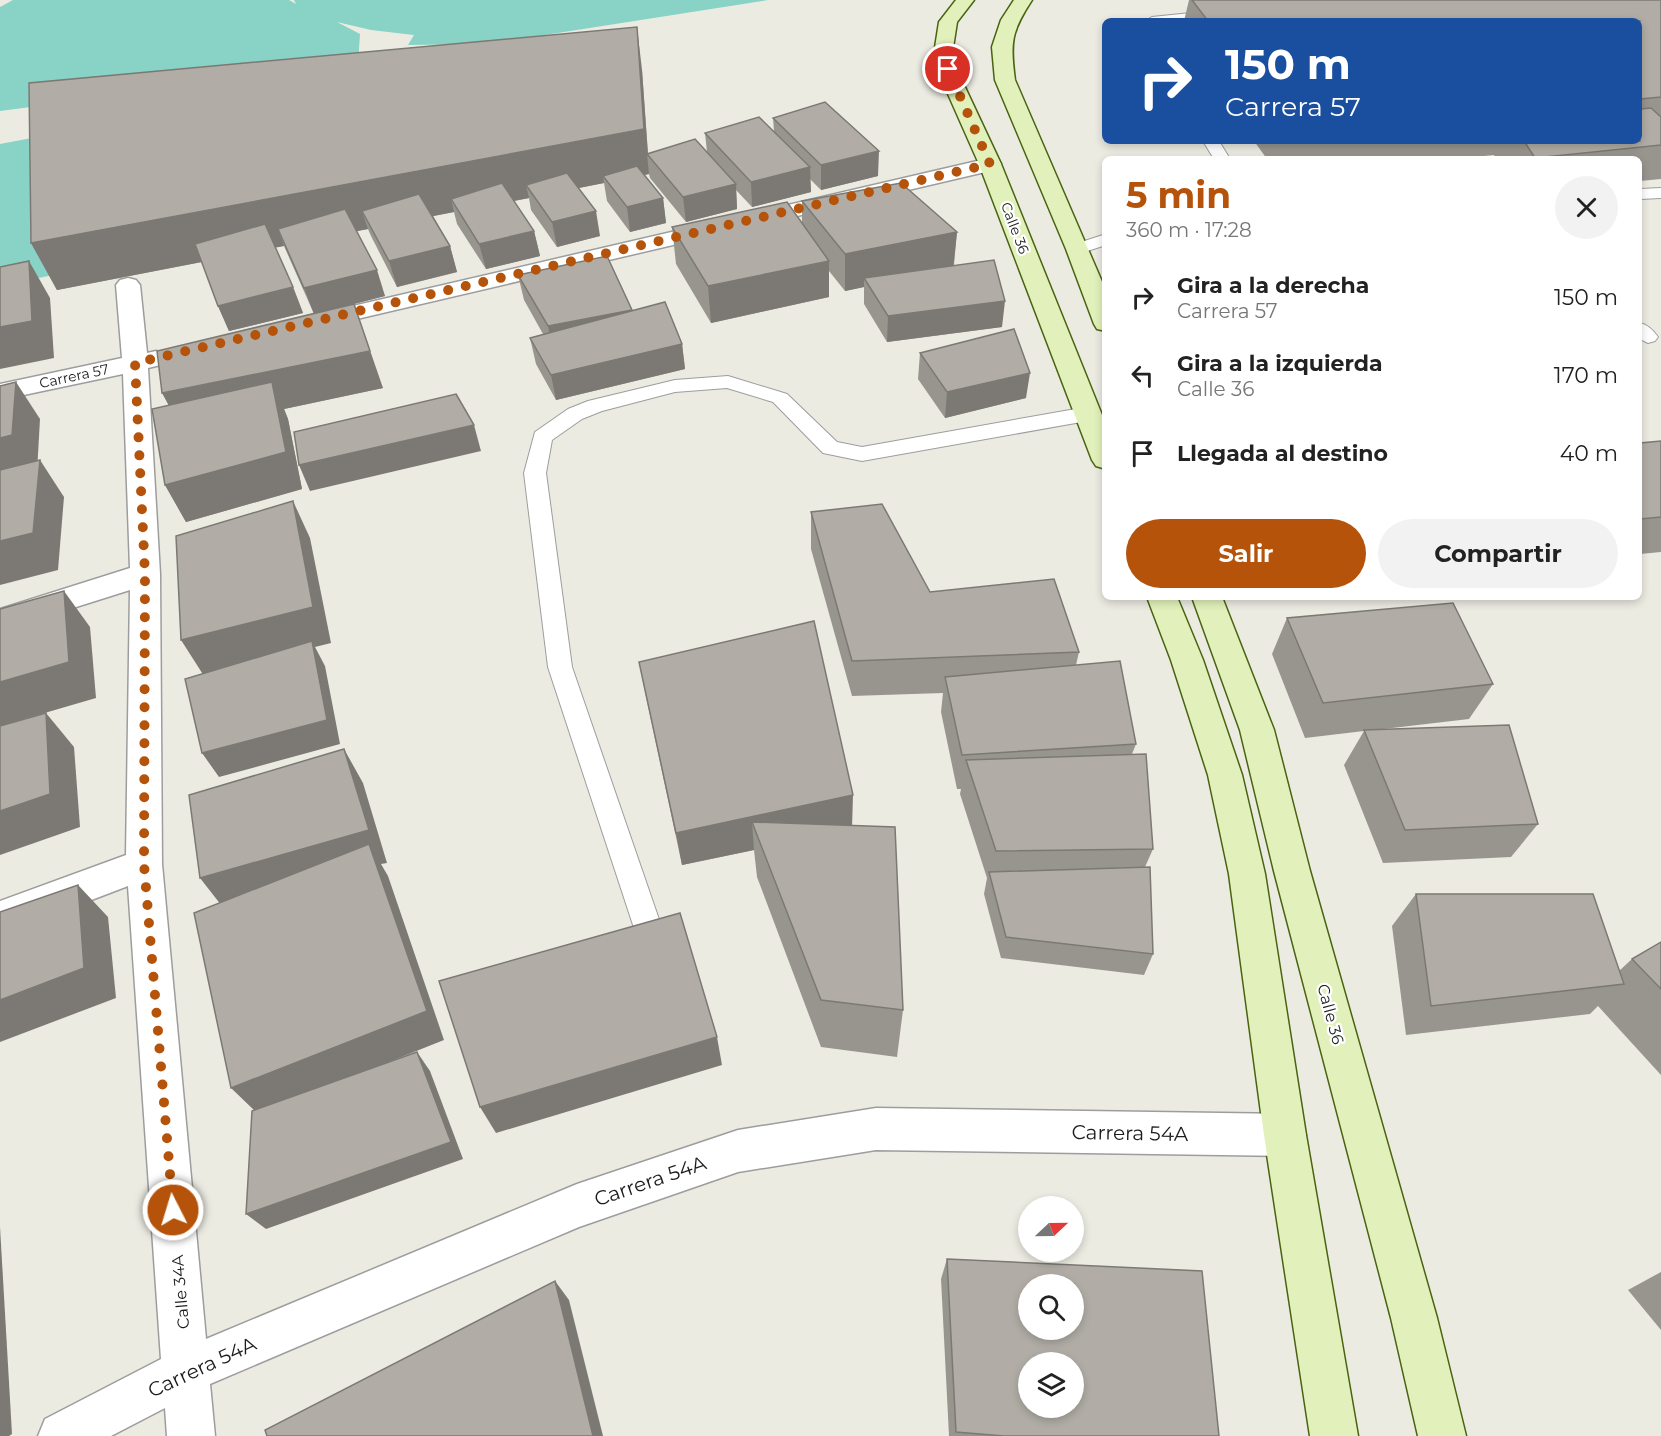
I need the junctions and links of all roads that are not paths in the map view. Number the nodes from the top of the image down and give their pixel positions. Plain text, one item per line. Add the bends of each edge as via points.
1 (965, 0) edge
2 (1023, 0) edge
3 (1238, 13) edge
4 (1184, 18) edge
5 (990, 164) junction
6 (1661, 193) edge
7 (1642, 194) edge
8 (1102, 240) edge
9 (1078, 249) junction
10 (128, 285) dead end
11 (1102, 313) edge
12 (296, 326) edge
13 (180, 353) edge
14 (135, 363) junction
15 (0, 392) edge
16 (1087, 414) junction
17 (1102, 450) edge
18 (145, 574) junction
19 (1163, 600) edge
20 (1207, 600) edge
21 (0, 620) edge
22 (144, 864) junction
23 (0, 918) edge
24 (649, 932) edge
25 (1285, 1135) junction
26 (186, 1371) junction
27 (62, 1436) edge
28 (191, 1436) edge
29 (1334, 1436) edge
30 (1442, 1436) edge

1 - 5 main road, Calle 36 via 948,22 943,54
2 - 9 main road via 1010,20 1001,47 1005,80
3 - 4 lane
5 - 12 street
5 - 16 main road, Calle 36
6 - 7 lane
8 - 9 lane
9 - 11 main road
10 - 14 street, Calle 34A
13 - 14 street, Carrera 57
14 - 15 street, Carrera 57
14 - 18 street, Calle 34A
16 - 17 main road, Calle 36
16 - 24 lane via 862,454 830,448 780,398 728,382 675,386 595,406 575,414 542,437 535,473 560,666
18 - 21 street
18 - 22 street, Calle 34A
19 - 25 main road via 1225,775 1247,874
20 - 30 main road, Calle 36 via 1257,730
22 - 23 street
22 - 26 street, Calle 34A
25 - 26 street, Carrera 54A via 876,1129 738,1151 577,1206
25 - 29 main road
26 - 27 street, Carrera 54A
26 - 28 street, Calle 34A

